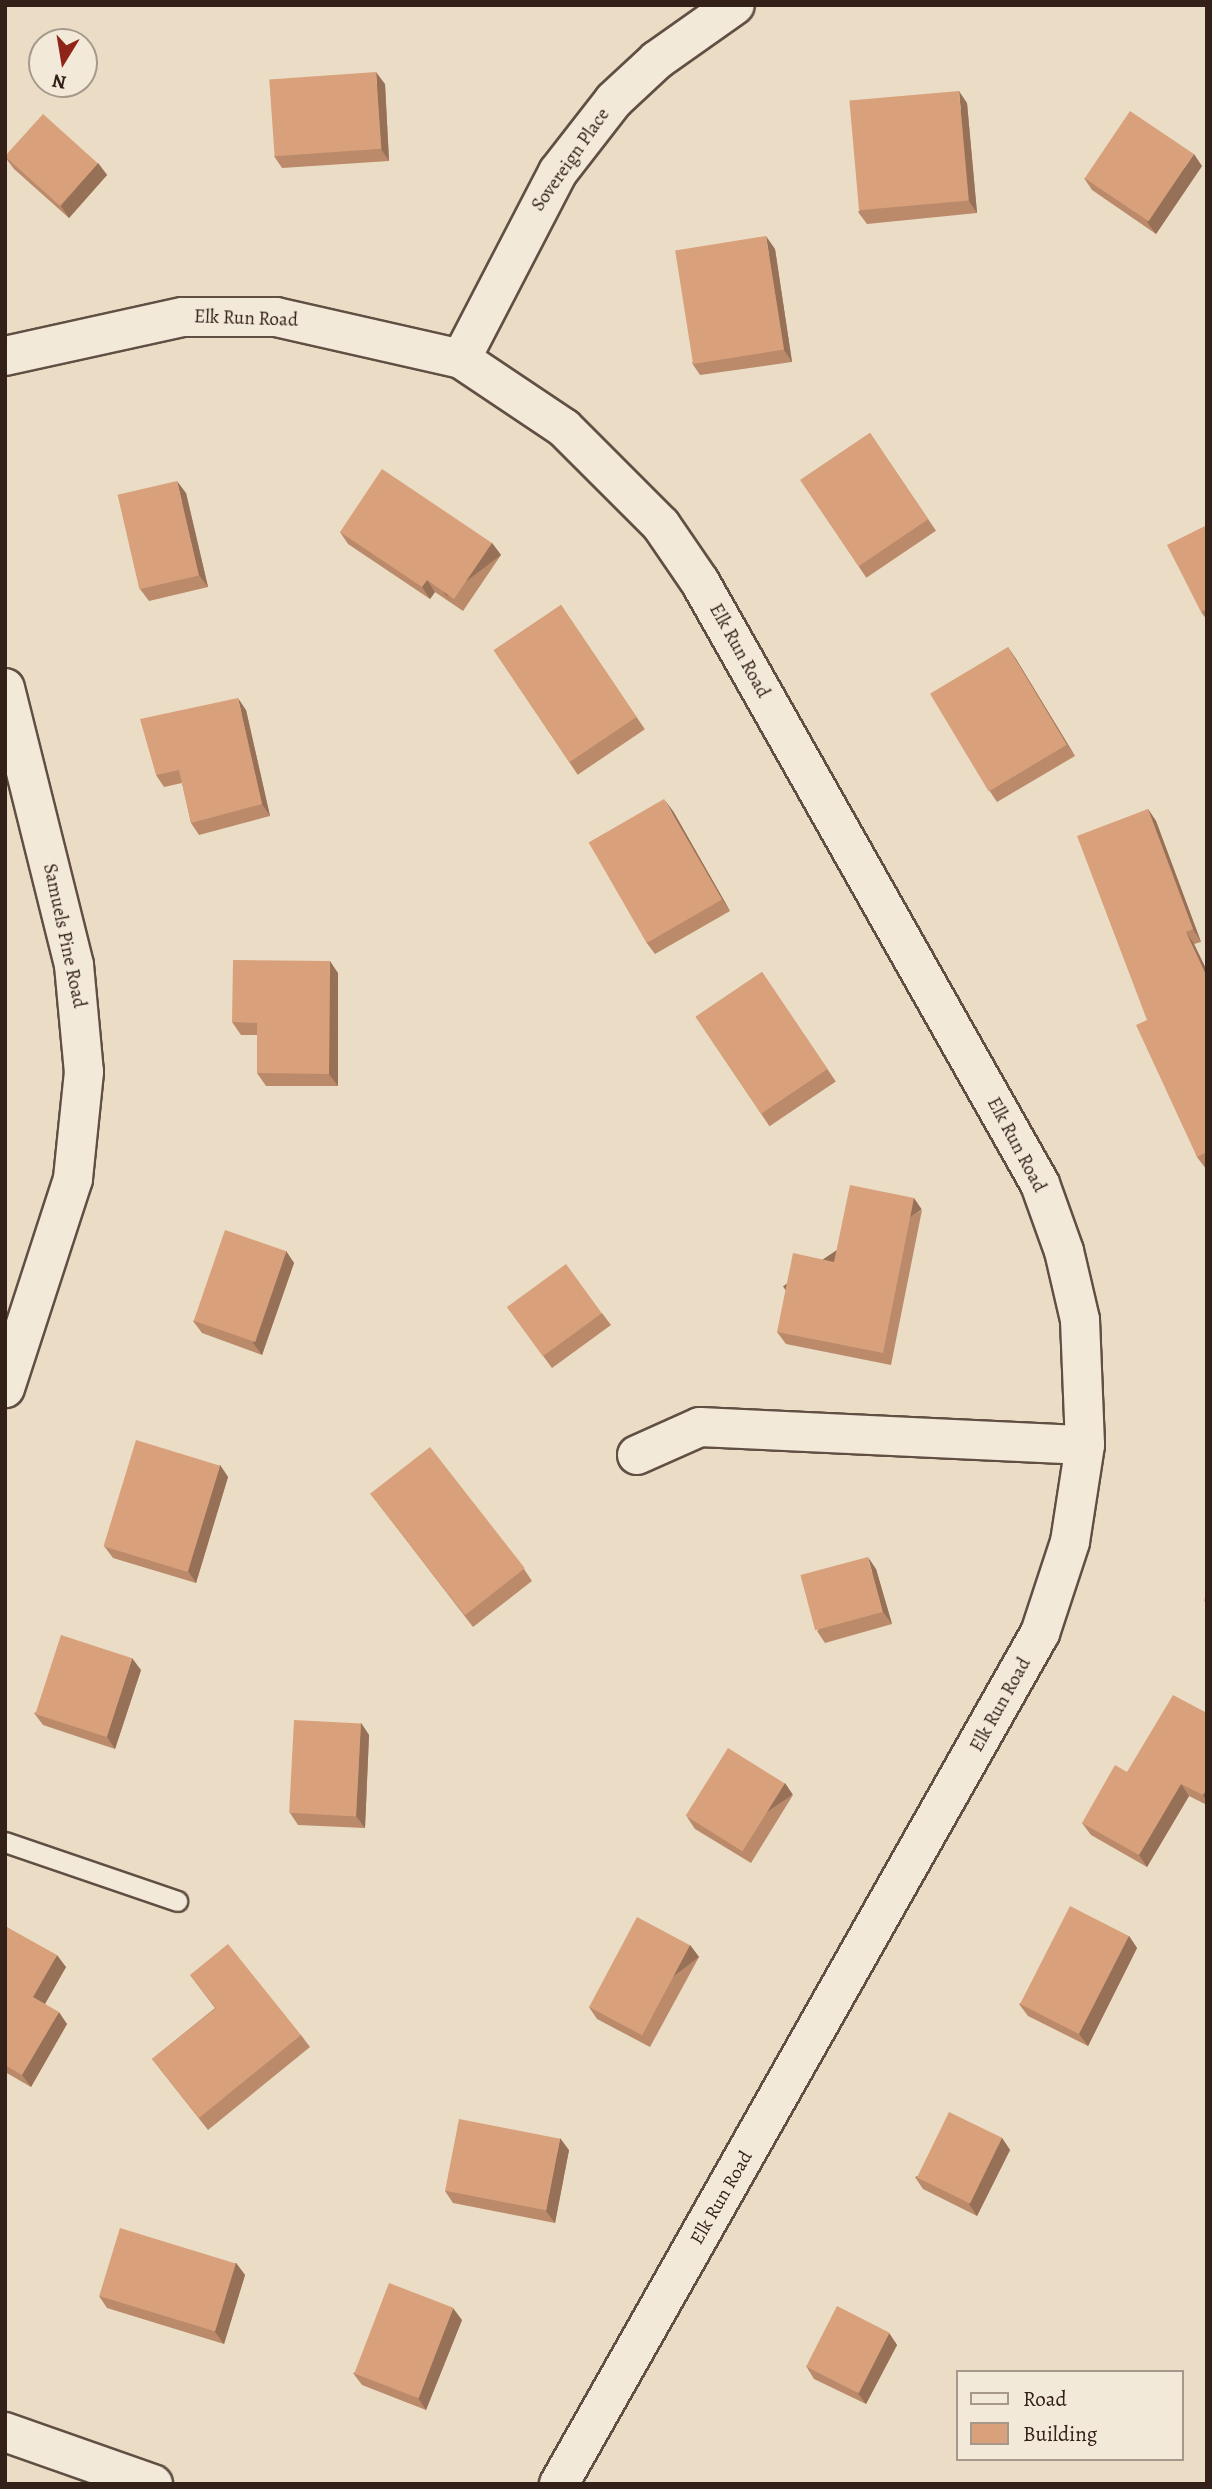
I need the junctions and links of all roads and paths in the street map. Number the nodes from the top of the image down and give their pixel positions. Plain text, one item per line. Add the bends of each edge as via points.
1 (735, 5) edge
2 (5, 356) edge
3 (461, 359) junction
4 (5, 688) edge
5 (5, 1388) edge
6 (1085, 1445) junction
7 (637, 1455) dead end
8 (5, 1842) edge
9 (177, 1901) dead end
10 (5, 2432) edge
11 (153, 2484) edge
12 (559, 2484) edge

1 - 3 street, Sovereign Place via 640,76 558,172
2 - 3 street, Elk Run Road via 183,317 230,315 322,323
3 - 6 street, Elk Run Road via 564,428 615,472 700,582 1040,1184 1080,1320
4 - 5 street, Samuels Pine Road via 74,965 84,1072 73,1179
6 - 7 street via 700,1426
6 - 12 street, Elk Run Road via 1070,1542 1040,1633
8 - 9 lane
10 - 11 street

